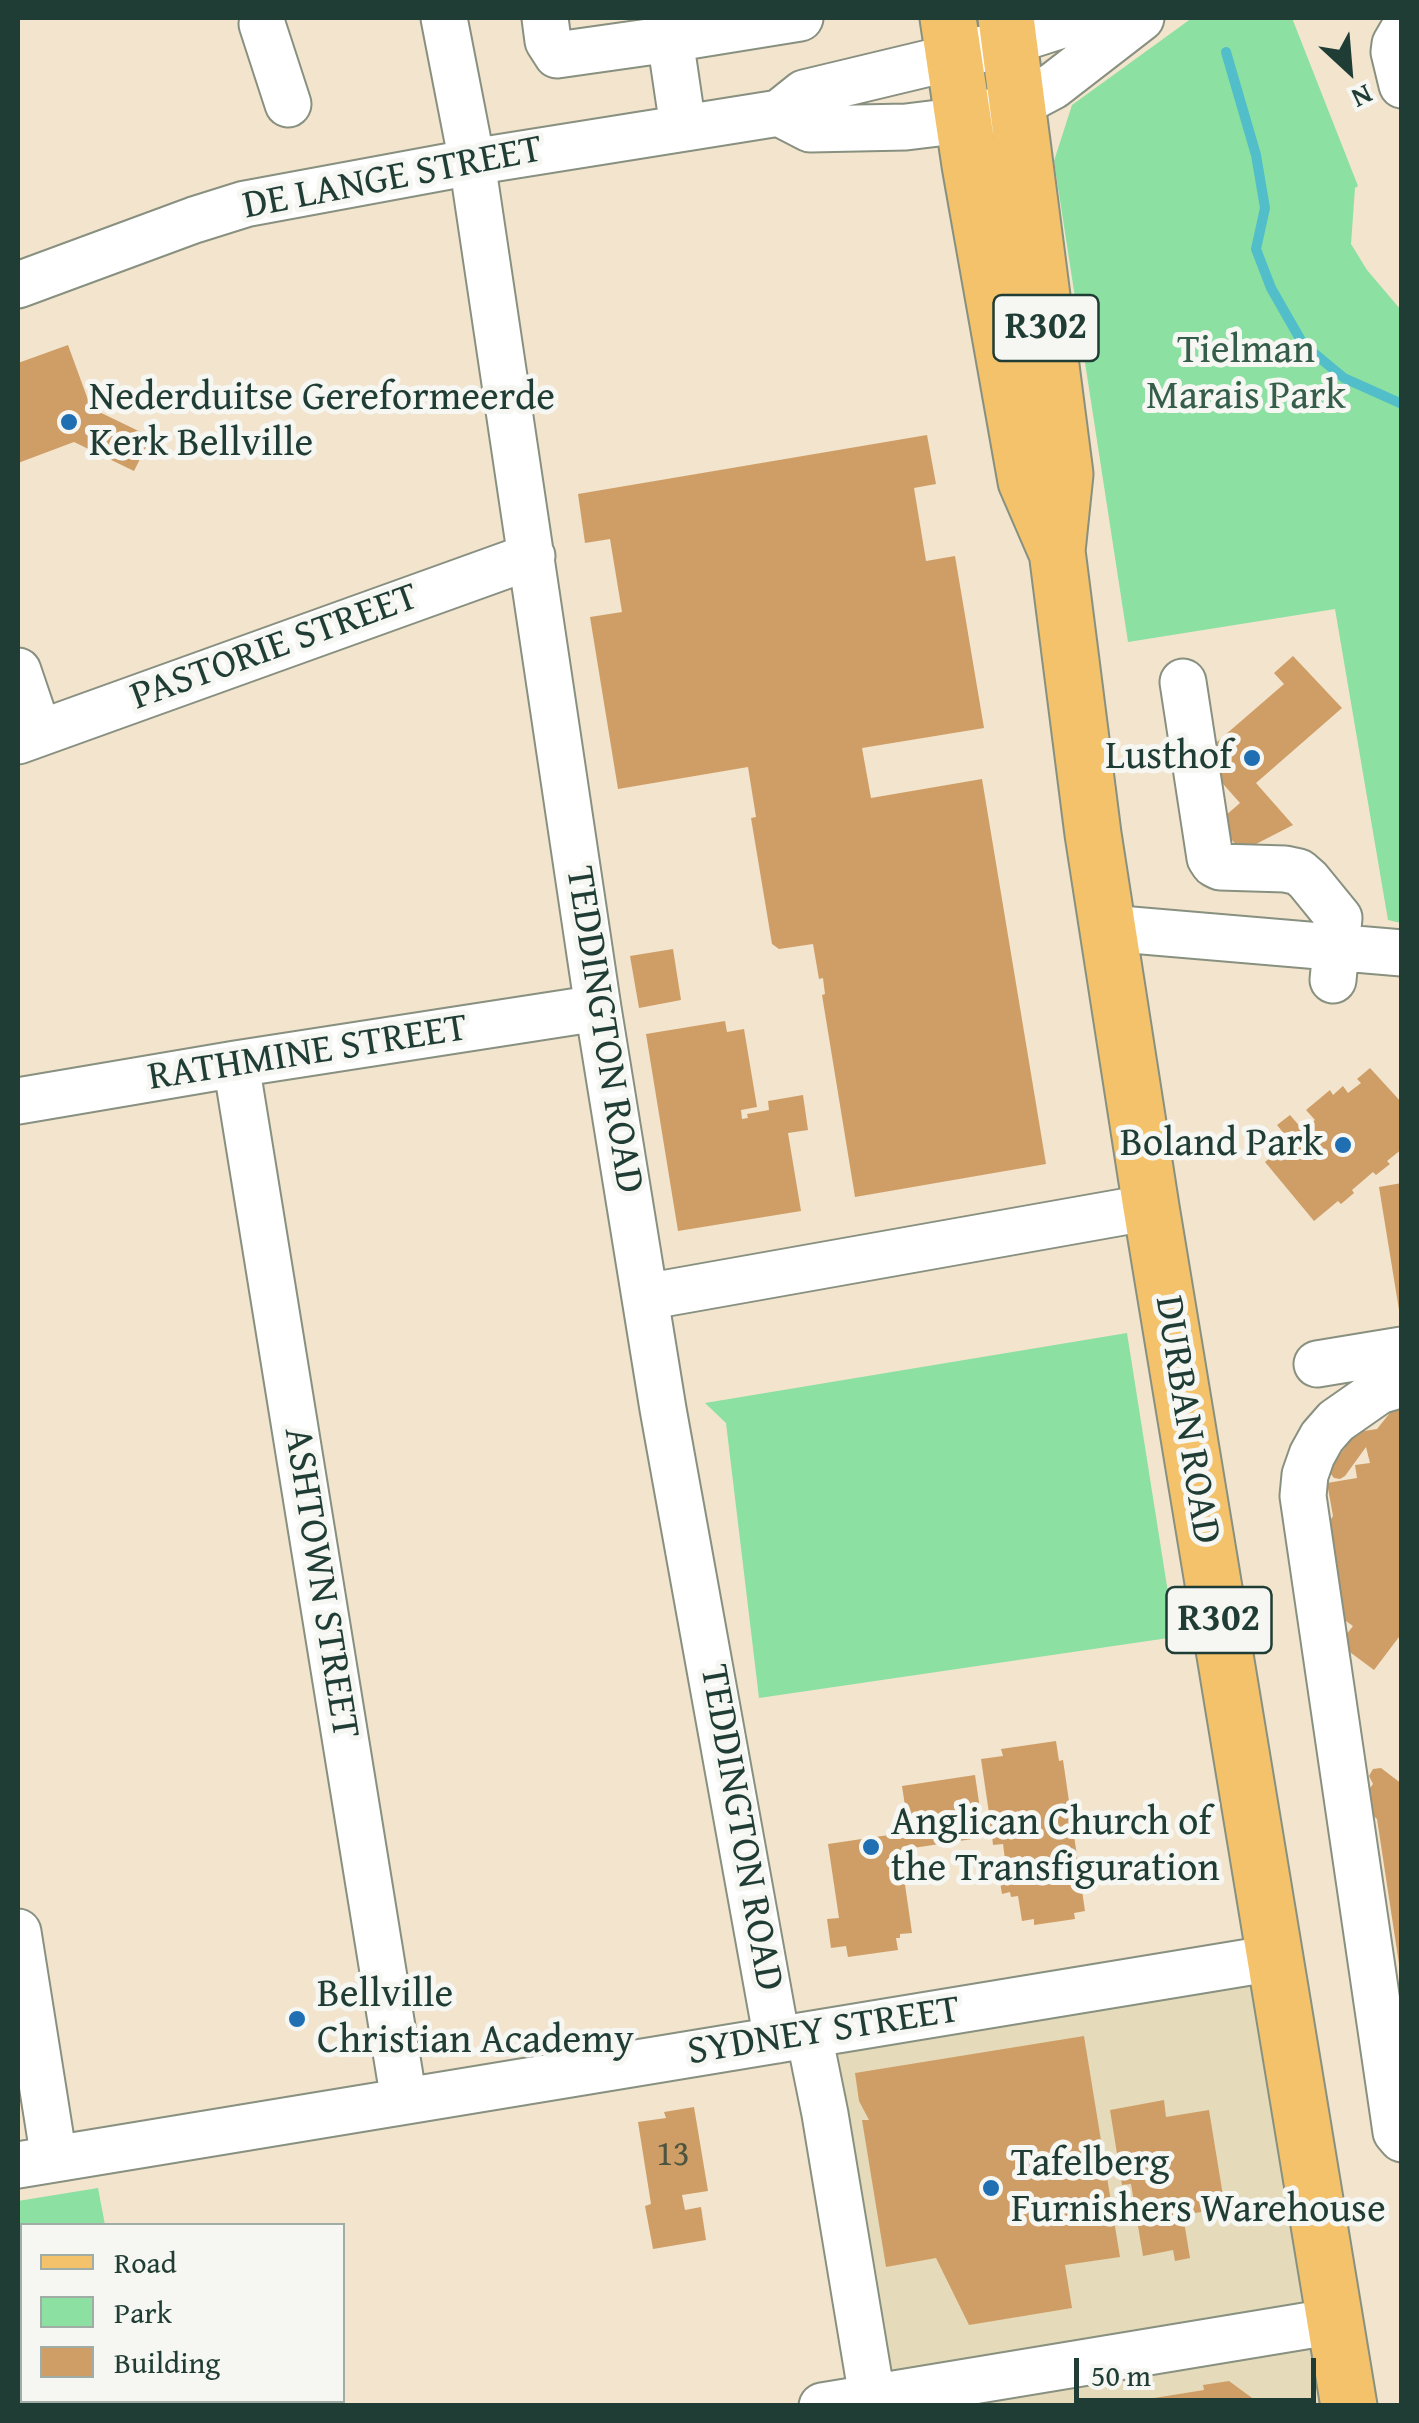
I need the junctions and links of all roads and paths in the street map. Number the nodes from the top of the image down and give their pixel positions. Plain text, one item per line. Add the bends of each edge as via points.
1 (444, 18) edge
2 (545, 18) edge
3 (786, 18) edge
4 (1084, 18) edge
5 (1141, 18) edge
6 (262, 24) dead end
7 (1008, 30) edge
8 (1402, 32) edge
9 (951, 37) edge
10 (670, 39) junction
11 (1402, 85) edge
12 (288, 104) dead end
13 (1019, 104) junction
14 (779, 113) junction
15 (963, 120) junction
16 (683, 127) junction
17 (472, 162) junction
18 (18, 285) edge
19 (1056, 551) junction
20 (532, 556) junction
21 (18, 671) edge
22 (1183, 682) dead end
23 (28, 737) edge
24 (1108, 928) junction
25 (1402, 954) edge
26 (1334, 964) junction
27 (598, 1008) junction
28 (236, 1064) junction
29 (18, 1101) edge
30 (1151, 1207) junction
31 (645, 1297) junction
32 (1402, 1350) edge
33 (1317, 1364) dead end
34 (1402, 1384) edge
35 (18, 1932) edge
36 (1274, 1958) junction
37 (793, 2037) junction
38 (404, 2102) junction
39 (1402, 2139) edge
40 (36, 2162) edge
41 (1335, 2320) junction
42 (957, 2394) edge
43 (872, 2397) junction
44 (826, 2405) edge
45 (1349, 2406) edge

1 - 17 street, TEDDINGTON ROAD
2 - 10 street via 557,55
3 - 10 street
4 - 7 street, DE LANGE STREET
5 - 13 street, DE LANGE STREET
6 - 12 street
7 - 9 street, DE LANGE STREET
7 - 13 main road, DURBAN ROAD / R302
8 - 11 street via 1394,52
9 - 14 street, DE LANGE STREET via 804,93
9 - 15 main road, DURBAN ROAD / R302
10 - 16 street
13 - 15 street, DE LANGE STREET
13 - 19 main road, DURBAN ROAD / R302 via 1064,474
14 - 15 street, DE LANGE STREET via 810,129
14 - 16 street, DE LANGE STREET
15 - 19 main road, DURBAN ROAD / R302 via 1026,481
16 - 17 street, DE LANGE STREET
17 - 18 street, DE LANGE STREET via 245,204
17 - 20 street, TEDDINGTON ROAD
19 - 24 main road, DURBAN ROAD / R302
20 - 23 street, PASTORIE STREET
20 - 27 street, TEDDINGTON ROAD
21 - 23 street
22 - 26 street via 1210,858 1220,867 1304,876 1338,918
24 - 26 street
24 - 30 main road, DURBAN ROAD / R302
25 - 26 street
27 - 28 street, RATHMINE STREET
27 - 31 street, TEDDINGTON ROAD
28 - 29 street, RATHMINE STREET
28 - 38 street, ASHTOWN STREET
30 - 31 street
30 - 36 main road, DURBAN ROAD / R302
31 - 37 street, TEDDINGTON ROAD
32 - 33 street
34 - 39 street via 1379,1391 1336,1421 1312,1454 1303,1496
35 - 40 street
36 - 37 street, SYDNEY STREET
36 - 41 main road, DURBAN ROAD / R302
37 - 38 street, SYDNEY STREET
37 - 43 street, TEDDINGTON ROAD via 825,2114
38 - 40 street, SYDNEY STREET
41 - 42 street
41 - 45 main road, DURBAN ROAD / R302
42 - 43 street
43 - 44 street

